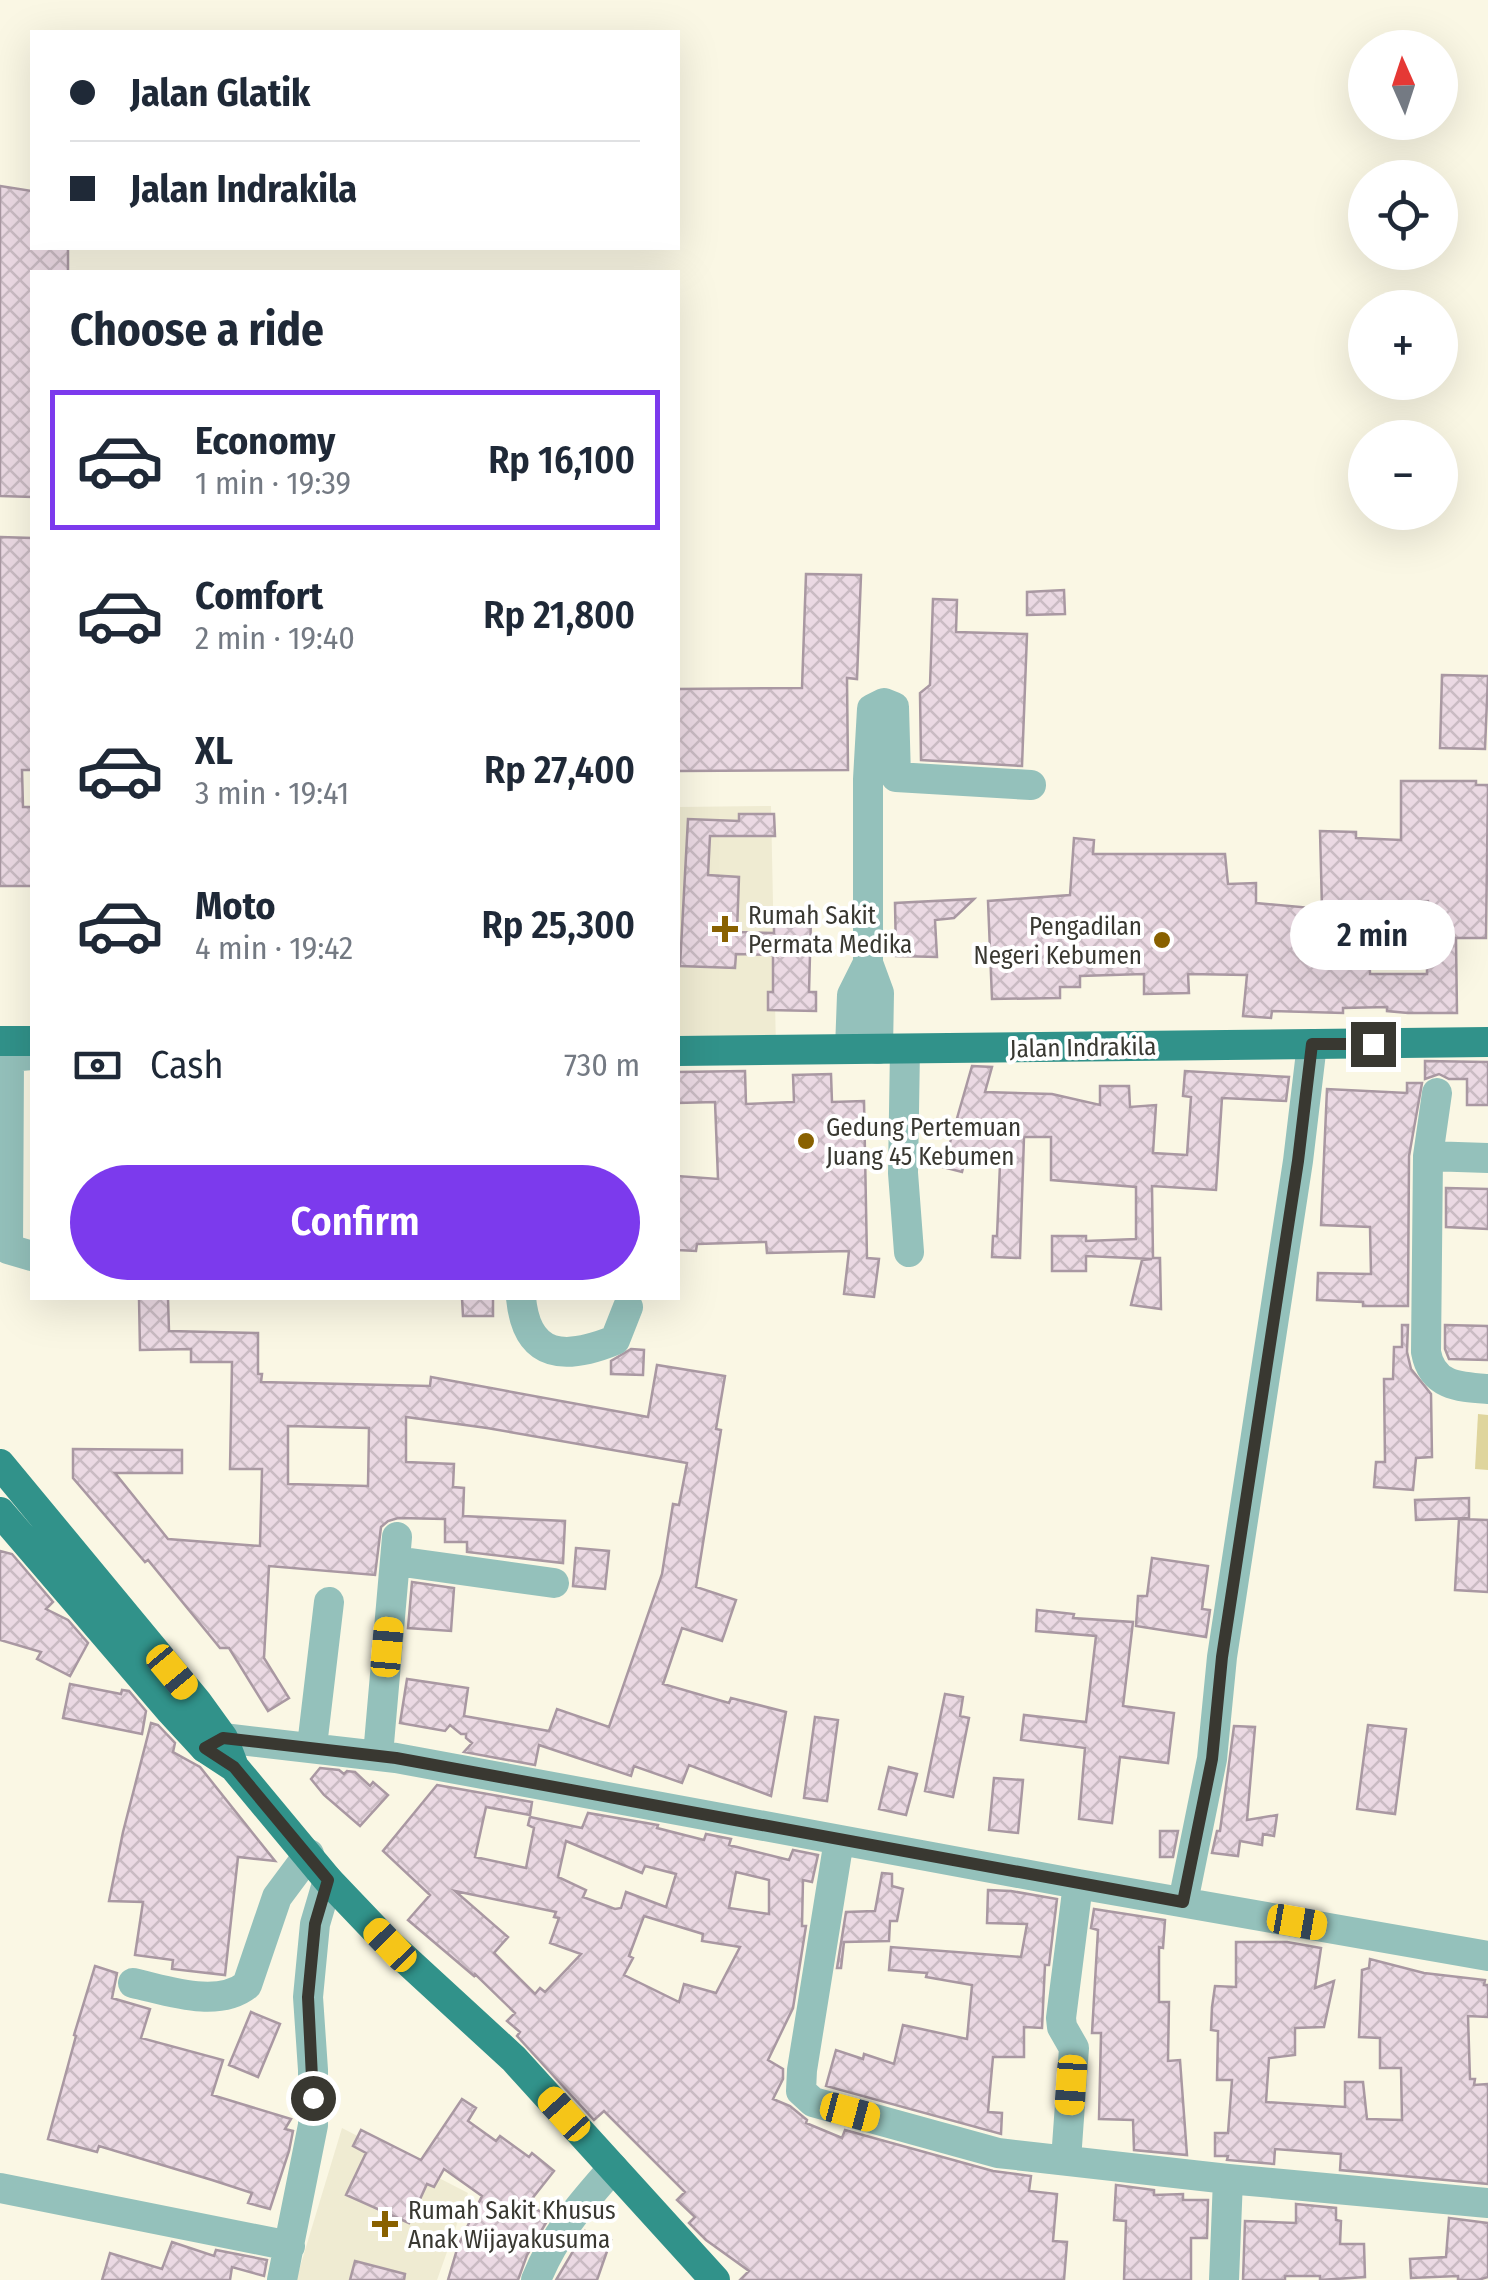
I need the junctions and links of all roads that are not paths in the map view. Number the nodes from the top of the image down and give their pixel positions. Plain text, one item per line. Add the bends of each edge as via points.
1 (1031, 784) dead end
2 (1488, 1042) edge
3 (1312, 1044) junction
4 (24, 1047) edge
5 (878, 1049) junction
6 (680, 1051) edge
7 (1436, 1093) dead end
8 (1428, 1156) junction
9 (1488, 1158) edge
10 (908, 1252) dead end
11 (30, 1255) edge
12 (521, 1300) edge
13 (628, 1308) dead end
14 (1488, 1389) edge
15 (0, 1464) edge
16 (0, 1512) edge
17 (554, 1583) dead end
18 (329, 1602) dead end
19 (214, 1743) junction
20 (312, 1746) junction
21 (378, 1755) junction
22 (839, 1840) junction
23 (309, 1854) junction
24 (328, 1880) junction
25 (1078, 1884) junction
26 (1185, 1888) junction
27 (1488, 1956) edge
28 (133, 1983) dead end
29 (1066, 2160) junction
30 (613, 2168) junction
31 (1228, 2179) junction
32 (0, 2188) edge
33 (1488, 2203) edge
34 (290, 2246) junction
35 (282, 2280) edge
36 (536, 2280) edge
37 (715, 2280) edge
38 (1224, 2280) edge

1 - 5 street via 882,778 868,963 879,993
2 - 3 main road, Jalan Indrakila
3 - 5 main road, Jalan Indrakila
3 - 26 street via 1212,1759
4 - 11 street via 9,1056 8,1249
5 - 6 main road, Jalan Indrakila
5 - 10 street via 903,1174
7 - 8 street
8 - 9 street
8 - 14 street via 1428,1362 1448,1385
12 - 13 street via 537,1343 561,1352 587,1352 615,1340
15 - 19 main road
16 - 19 main road
17 - 21 street via 397,1549
18 - 20 street
19 - 20 street
19 - 23 main road
20 - 21 street
21 - 22 street
22 - 25 street
22 - 29 street via 801,2090 813,2102 998,2152
23 - 24 main road
23 - 28 street via 277,1897 240,1991 197,1996
24 - 30 main road via 514,2059
24 - 34 street via 315,1924 308,1997 313,2125
25 - 26 street
25 - 29 street via 1061,2018 1074,2048
26 - 27 street
29 - 31 street
30 - 36 street via 566,2220
30 - 37 main road
31 - 33 street
31 - 38 street
32 - 34 street
34 - 35 street

